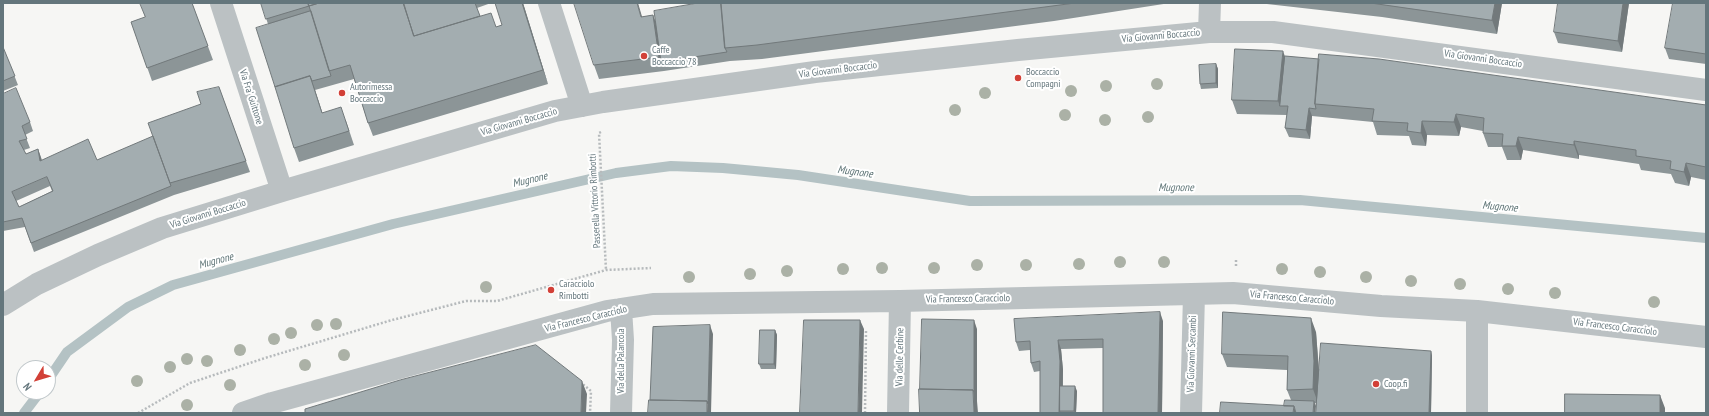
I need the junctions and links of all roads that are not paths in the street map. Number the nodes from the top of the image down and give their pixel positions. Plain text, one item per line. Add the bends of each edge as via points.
1 (221, 3) edge
2 (549, 3) edge
3 (1210, 3) edge
4 (1209, 32) junction
5 (1706, 90) edge
6 (582, 106) junction
7 (282, 191) junction
8 (1194, 294) junction
9 (900, 301) junction
10 (3, 305) edge
11 (621, 309) junction
12 (1477, 311) junction
13 (1706, 337) edge
14 (273, 408) edge
15 (243, 413) edge
16 (621, 413) edge
17 (898, 413) edge
18 (1191, 413) edge
19 (1477, 413) edge

1 - 7 street, Via Fra' Guittone
2 - 6 street
3 - 4 street
4 - 5 street, Via Giovanni Boccaccio via 1273,32
4 - 6 street, Via Giovanni Boccaccio via 815,72
6 - 7 street, Via Giovanni Boccaccio via 512,123
7 - 10 street, Via Giovanni Boccaccio via 162,228 98,254 37,284
8 - 9 street, Via Francesco Caracciolo
8 - 12 street, Via Francesco Caracciolo via 1233,293 1381,306
8 - 18 street, Via Giovanni Sercambi
9 - 11 street, Via Francesco Caracciolo via 653,304
9 - 17 street, Via delle Cerbine
11 - 14 street, Via Francesco Caracciolo
11 - 16 street, Via della Palancola
12 - 13 street, Via Francesco Caracciolo
12 - 19 street
14 - 15 street, Via Francesco Caracciolo

